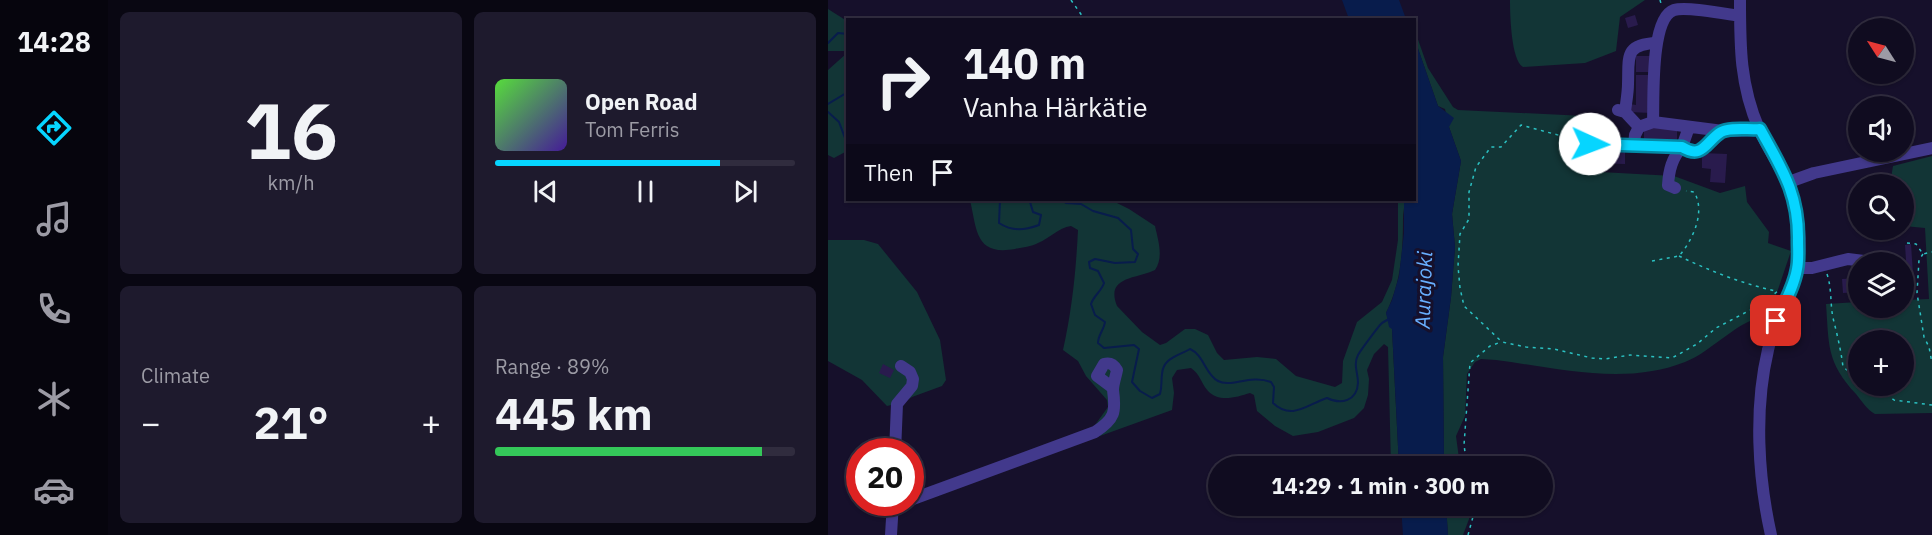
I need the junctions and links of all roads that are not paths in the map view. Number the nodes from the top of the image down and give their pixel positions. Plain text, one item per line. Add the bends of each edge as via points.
1 (1740, 0) edge
2 (1740, 16) junction
3 (1657, 43) junction
4 (1653, 122) junction
5 (1639, 127) junction
6 (1689, 127) junction
7 (1760, 129) junction
8 (1723, 131) junction
9 (1590, 144) dead end
10 (1634, 145) junction
11 (1682, 147) junction
12 (1932, 148) edge
13 (1788, 182) junction
14 (1675, 188) road end
15 (1848, 259) edge
16 (1798, 268) junction
17 (901, 366) dead end
18 (1113, 388) dead end
19 (896, 438) edge
20 (924, 495) edge
21 (894, 516) edge
22 (891, 535) edge
23 (1771, 535) edge

1 - 2 street
2 - 3 street via 1672,10 1663,19
2 - 7 street via 1742,73
3 - 4 street
3 - 5 street via 1636,46 1628,58 1628,86 1621,111
4 - 5 street
4 - 6 street
5 - 10 street
6 - 8 street
6 - 11 street
7 - 8 street
7 - 13 street
8 - 11 street via 1697,152
9 - 10 street
10 - 11 street
11 - 14 street via 1669,172 1668,185
12 - 13 street
13 - 16 street via 1798,221
15 - 16 street
16 - 23 street via 1776,321 1761,394 1761,475
17 - 19 street via 913,379 897,404
18 - 20 street via 1114,410 1095,432
21 - 22 street

